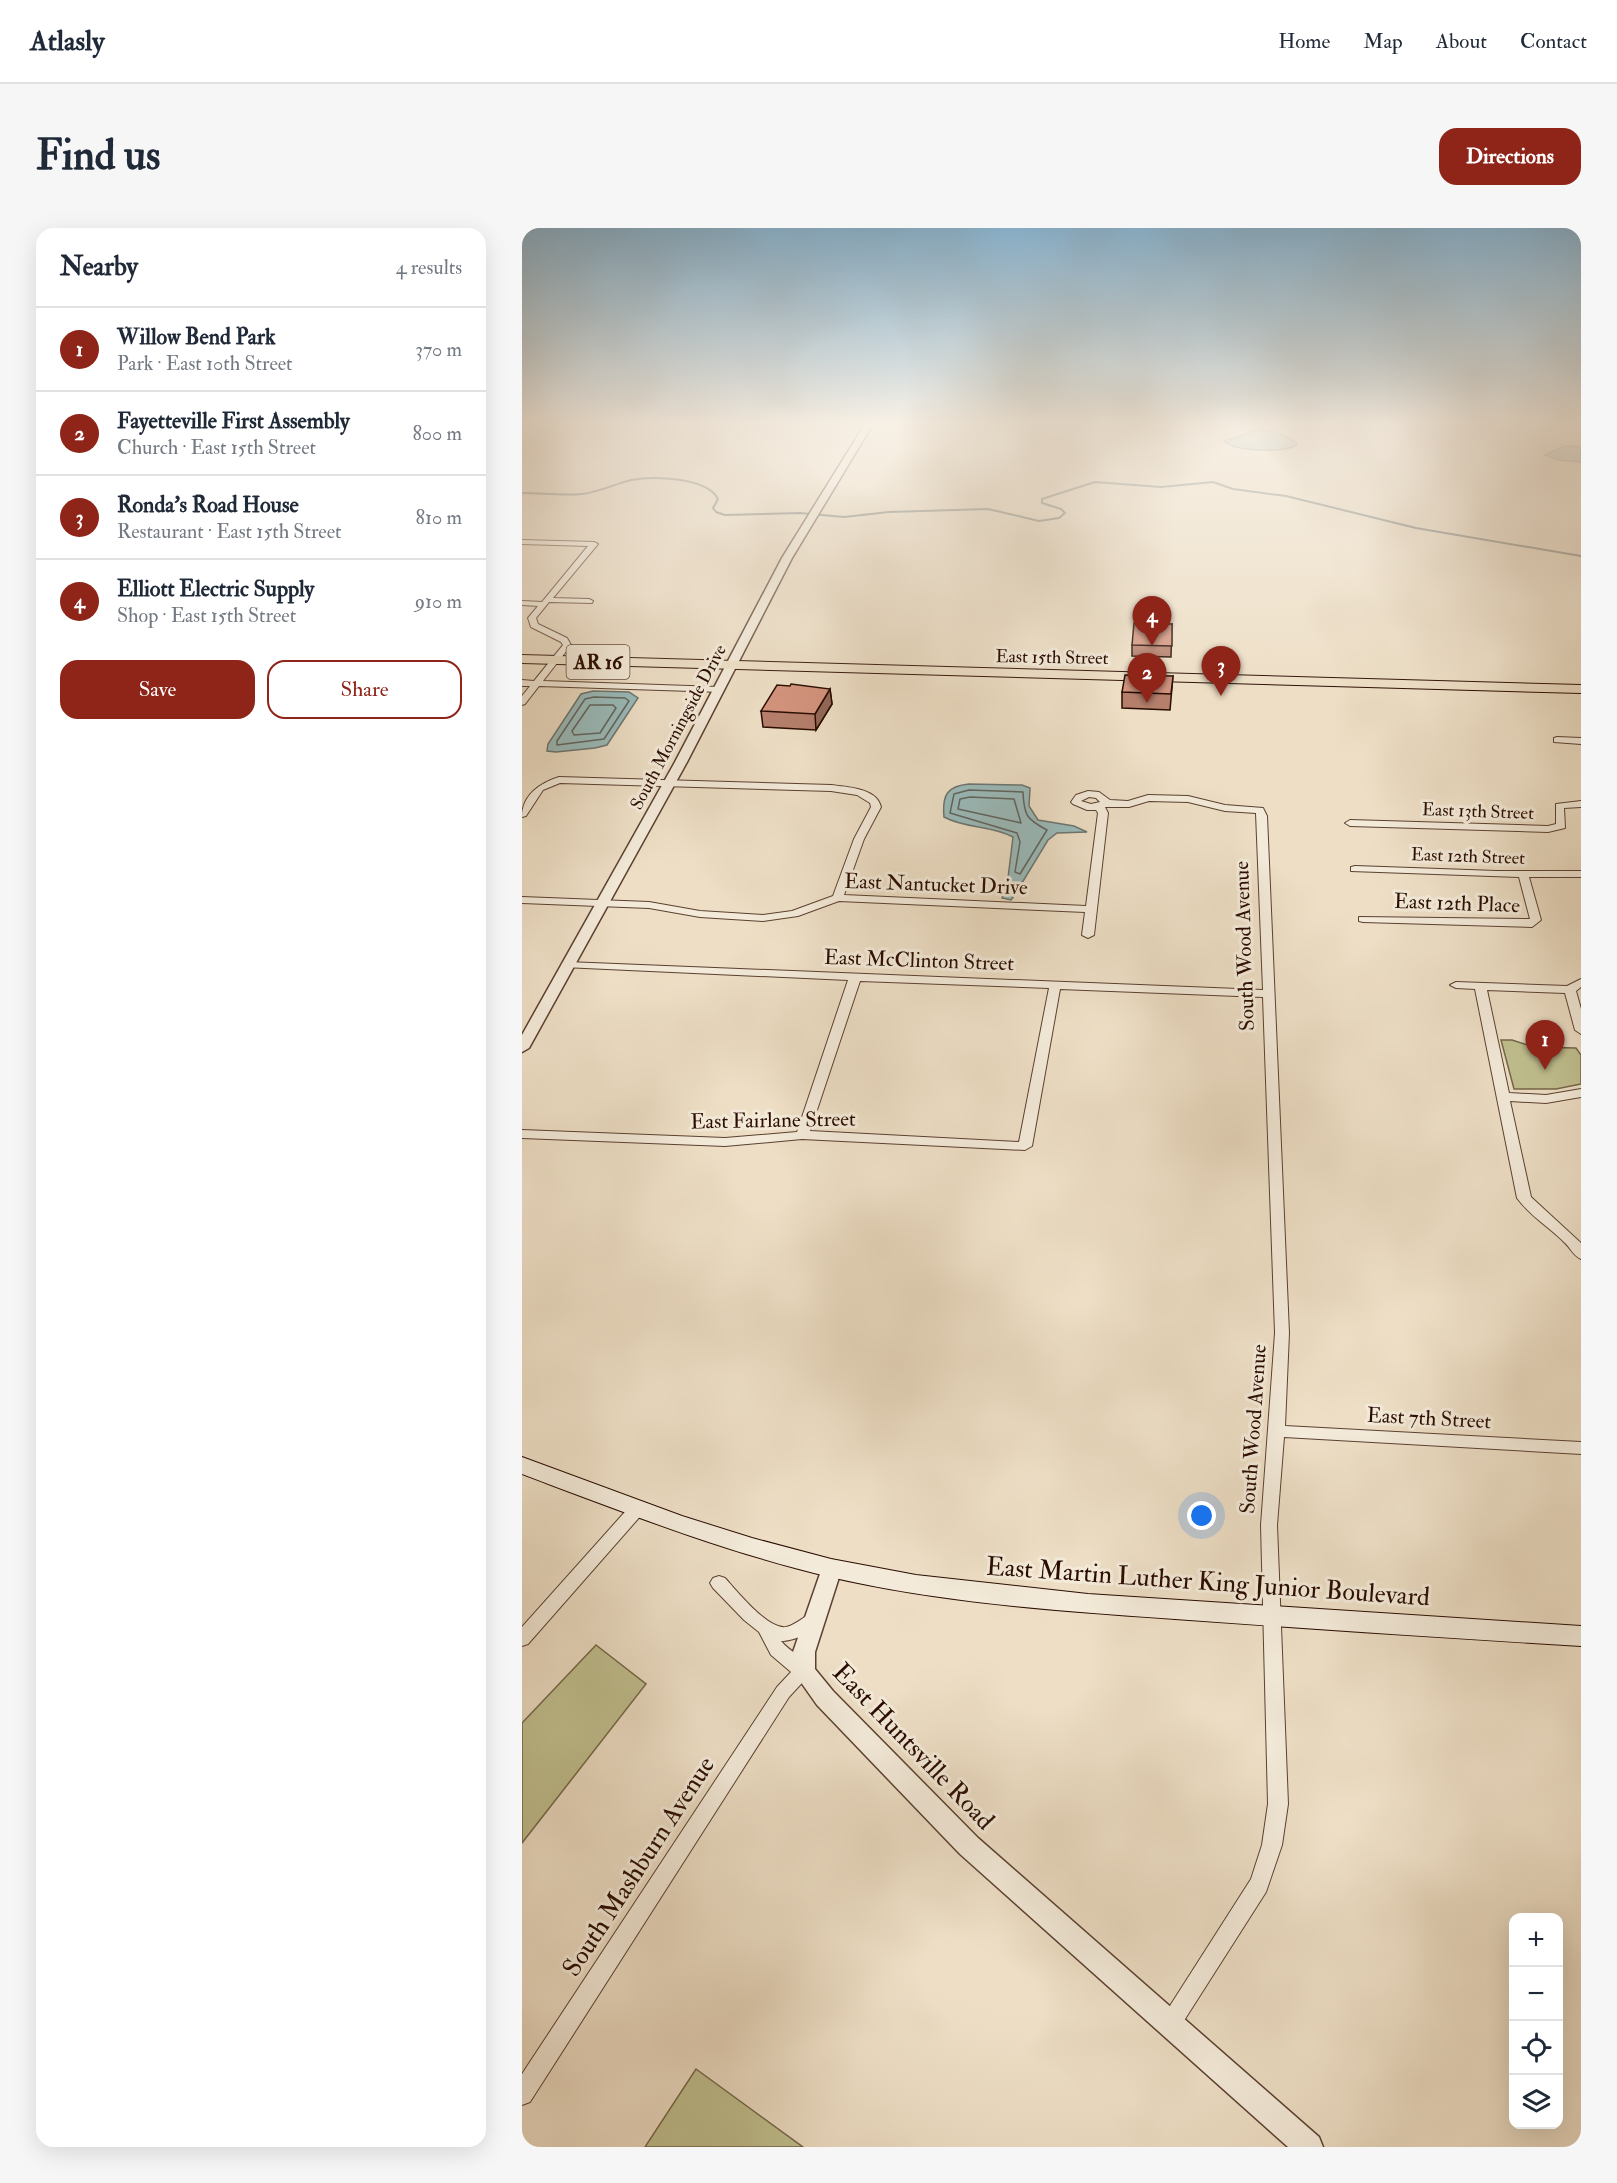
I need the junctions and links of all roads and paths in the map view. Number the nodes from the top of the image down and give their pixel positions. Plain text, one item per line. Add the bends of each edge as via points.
1 (814, 514) edge
2 (522, 542) edge
3 (589, 601) dead end
4 (546, 602) junction
5 (522, 603) edge
6 (522, 659) edge
7 (556, 660) junction
8 (731, 666) junction
9 (522, 683) edge
10 (537, 684) junction
11 (1581, 689) edge
12 (719, 690) junction
13 (522, 702) edge
14 (1557, 740) dead end
15 (1581, 741) edge
16 (670, 782) junction
17 (1581, 804) edge
18 (522, 814) edge
19 (1350, 823) dead end
20 (1355, 869) dead end
21 (1523, 874) junction
22 (1581, 874) edge
23 (838, 898) junction
24 (522, 900) edge
25 (604, 903) junction
26 (1091, 909) junction
27 (1363, 919) dead end
28 (1088, 935) dead end
29 (567, 965) junction
30 (855, 977) junction
31 (1581, 982) edge
32 (1055, 985) junction
33 (1456, 985) dead end
34 (1480, 986) junction
35 (1570, 990) junction
36 (1269, 994) junction
37 (1581, 1030) edge
38 (522, 1048) edge
39 (1581, 1093) edge
40 (1503, 1097) junction
41 (522, 1134) edge
42 (802, 1135) junction
43 (1581, 1254) edge
44 (1275, 1431) junction
45 (1581, 1448) edge
46 (522, 1465) edge
47 (638, 1509) junction
48 (831, 1568) junction
49 (719, 1583) dead end
50 (1270, 1617) junction
51 (815, 1619) junction
52 (767, 1631) junction
53 (1581, 1636) edge
54 (522, 1639) edge
55 (804, 1671) junction
56 (1170, 2023) junction
57 (522, 2094) edge
58 (1309, 2147) edge

1 - 8 street, South Morningside Drive
2 - 4 street via 594,544
3 - 4 street
4 - 5 street
4 - 7 street via 532,618 534,625 567,645
6 - 7 main road, East 15th Street / AR 16
7 - 8 main road, East 15th Street / AR 16
7 - 10 street
8 - 11 main road, East 15th Street / AR 16
8 - 12 street, South Morningside Drive
9 - 10 street
10 - 12 street
10 - 13 street
12 - 16 street, South Morningside Drive
14 - 15 street
16 - 18 street via 559,780 540,788
16 - 23 street via 842,789 870,798 876,807 859,839
16 - 25 street, South Morningside Drive
17 - 19 street, East 13th Street via 1559,806 1561,826 1548,830
20 - 21 street, East 12th Street
21 - 22 street, East 12th Street
21 - 27 street, East 12th Place via 1536,920 1532,924
23 - 25 street, East Nantucket Drive via 794,914 763,918 715,916 648,904
23 - 26 street, East Nantucket Drive
24 - 25 street, East Nantucket Drive
25 - 29 street, South Morningside Drive
26 - 28 street
26 - 36 street, South Wood Avenue via 1102,805 1129,804 1148,798 1188,799 1225,808 1260,810
29 - 30 street, East McClinton Street
29 - 38 street, South Morningside Drive
30 - 32 street, East McClinton Street
30 - 42 street
31 - 35 street
32 - 36 street, East McClinton Street
32 - 42 street, East Fairlane Street via 1025,1146
33 - 34 street
34 - 35 street
34 - 40 street
35 - 37 street
36 - 44 street, South Wood Avenue via 1282,1334
39 - 40 street via 1546,1099
40 - 43 street via 1524,1198
41 - 42 street, East Fairlane Street via 724,1142
44 - 45 street, East 7th Street
44 - 50 street, South Wood Avenue via 1269,1525
46 - 47 main road
47 - 48 main road
47 - 54 street
48 - 50 main road, East Martin Luther King Junior Boulevard via 1026,1598
48 - 51 street, East Huntsville Road
49 - 52 street
50 - 53 main road, East Martin Luther King Junior Boulevard
50 - 56 street, South Wood Avenue via 1278,1804 1270,1860 1259,1885
51 - 52 street via 783,1635
51 - 55 street, East Huntsville Road via 804,1652
52 - 55 street via 772,1644
55 - 56 street, East Huntsville Road via 825,1698 969,1846
55 - 57 street, South Mashburn Avenue via 783,1692
56 - 58 street, East Huntsville Road

